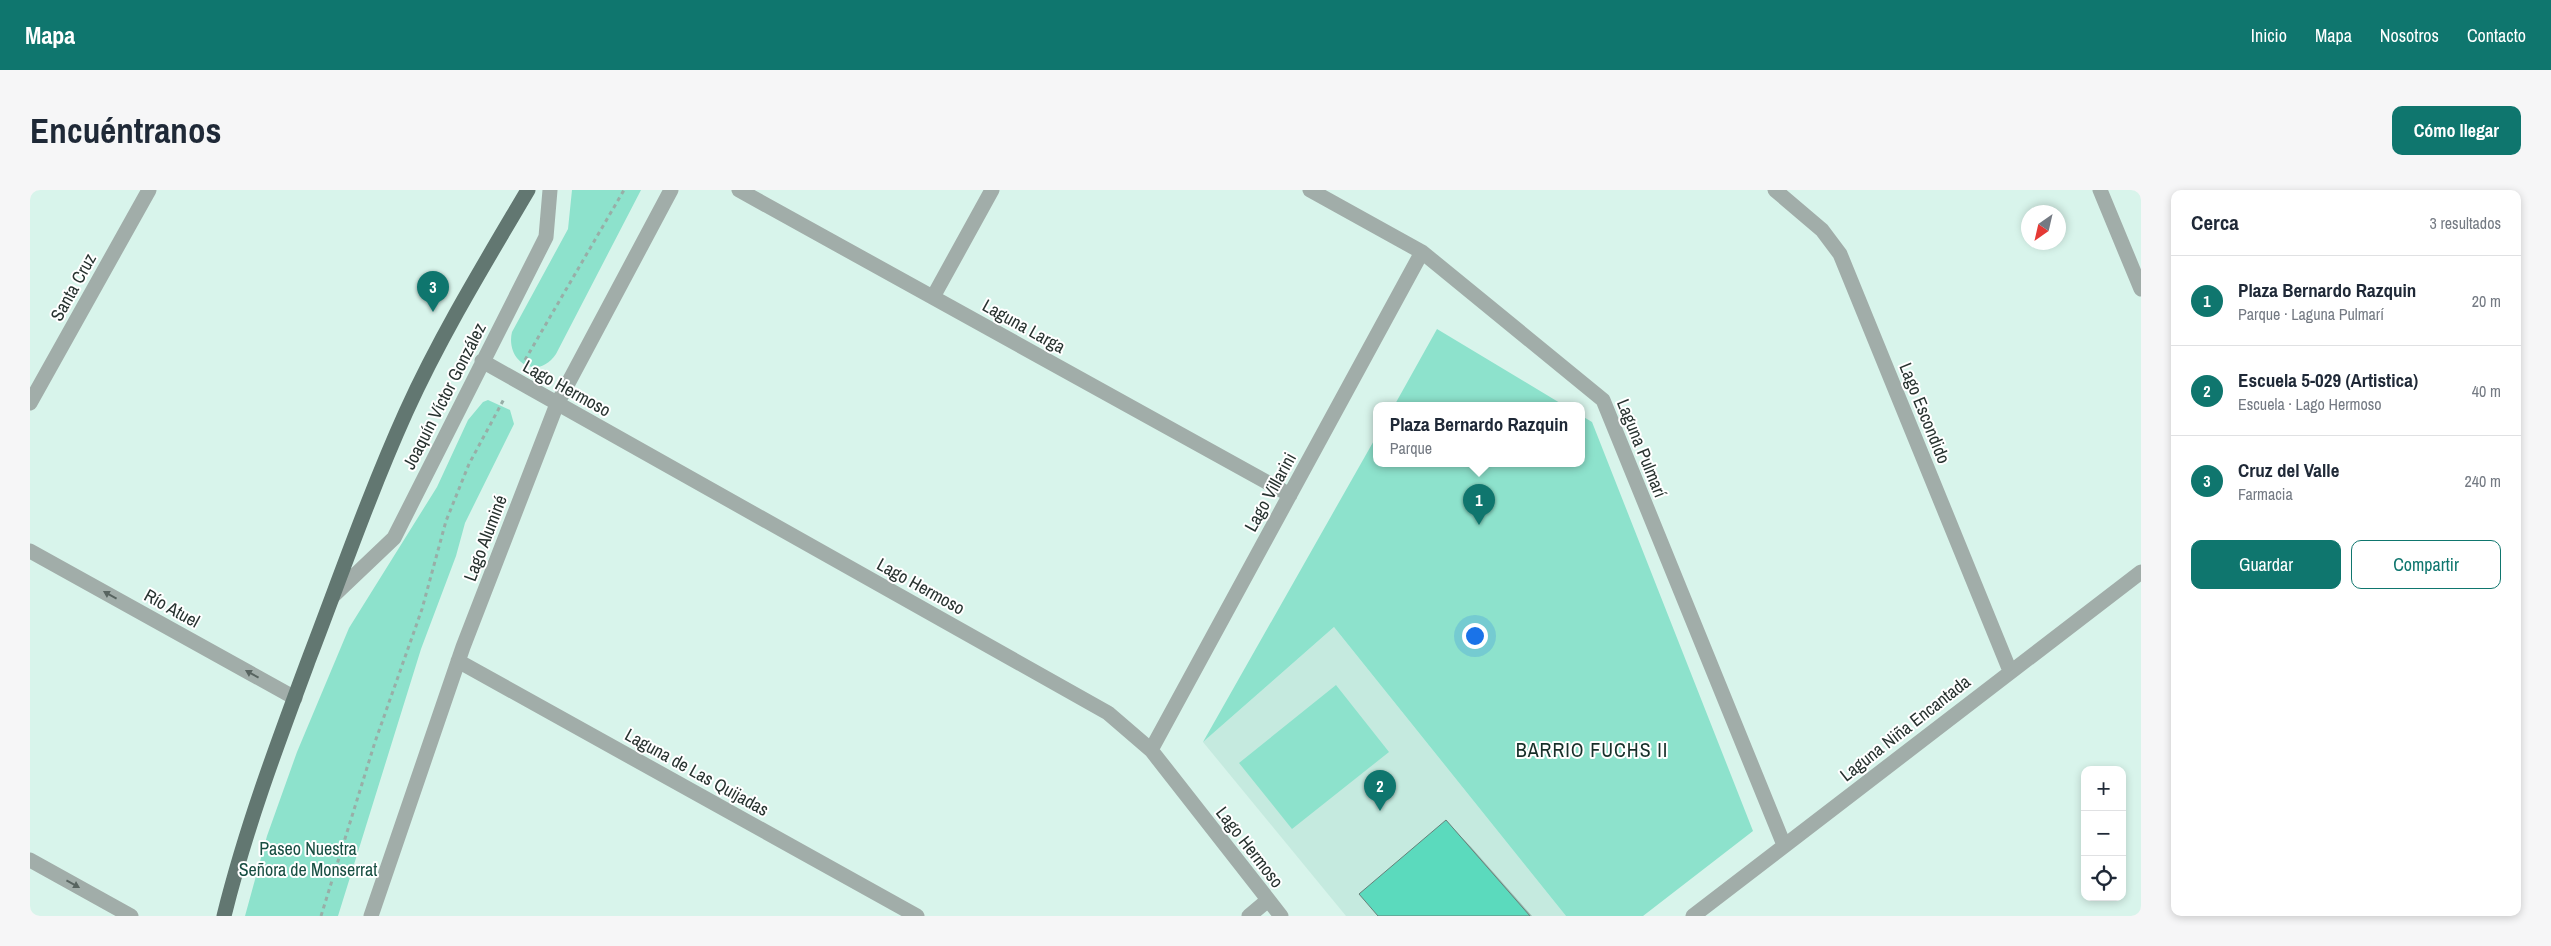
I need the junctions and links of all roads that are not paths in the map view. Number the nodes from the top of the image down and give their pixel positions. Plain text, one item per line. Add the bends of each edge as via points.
1 (149, 190) edge
2 (528, 190) edge
3 (550, 190) edge
4 (671, 190) edge
5 (739, 190) edge
6 (992, 190) edge
7 (1310, 190) edge
8 (1774, 190) edge
9 (2100, 190) edge
10 (1422, 252) junction
11 (2141, 255) edge
12 (2132, 268) junction
13 (2141, 289) edge
14 (933, 297) junction
15 (482, 361) junction
16 (30, 403) edge
17 (557, 404) junction
18 (1290, 495) junction
19 (30, 551) edge
20 (2141, 572) edge
21 (333, 596) junction
22 (458, 661) junction
23 (2010, 671) junction
24 (295, 698) junction
25 (1151, 750) junction
26 (1784, 845) junction
27 (30, 860) edge
28 (1268, 900) junction
29 (131, 916) edge
30 (224, 916) edge
31 (371, 916) edge
32 (918, 916) edge
33 (1249, 916) edge
34 (1281, 916) edge
35 (1693, 916) edge

1 - 16 street, Santa Cruz
2 - 21 main road, Joaquín Víctor González via 466,292 427,369 380,475
3 - 15 street, Joaquín Víctor González via 546,236
4 - 17 street, Lago Aluminé
5 - 14 street, Laguna Larga
6 - 14 street
7 - 10 street, Laguna Pulmarí
8 - 23 street, Lago Escondido via 1822,230 1840,254
9 - 12 street
10 - 18 street, Lago Villarini
10 - 26 street, Laguna Pulmarí via 1603,400
11 - 12 street
12 - 13 street
14 - 18 street, Laguna Larga
15 - 17 street, Lago Hermoso
15 - 21 street, Joaquín Víctor González via 394,538
17 - 22 street, Lago Aluminé
17 - 25 street, Lago Hermoso via 1108,713
18 - 25 street, Lago Villarini
24 -> 19 street, Río Atuel
20 - 23 street, Laguna Niña Encantada
21 - 24 main road, Joaquín Víctor González
22 - 31 street, Lago Aluminé
22 - 32 street, Laguna de Las Quijadas
23 - 26 street, Laguna Niña Encantada
24 - 30 main road, Joaquín Víctor González via 243,844
25 - 28 street, Lago Hermoso
26 - 35 street, Laguna Niña Encantada
27 -> 29 street
28 - 33 street
28 - 34 street, Lago Hermoso

